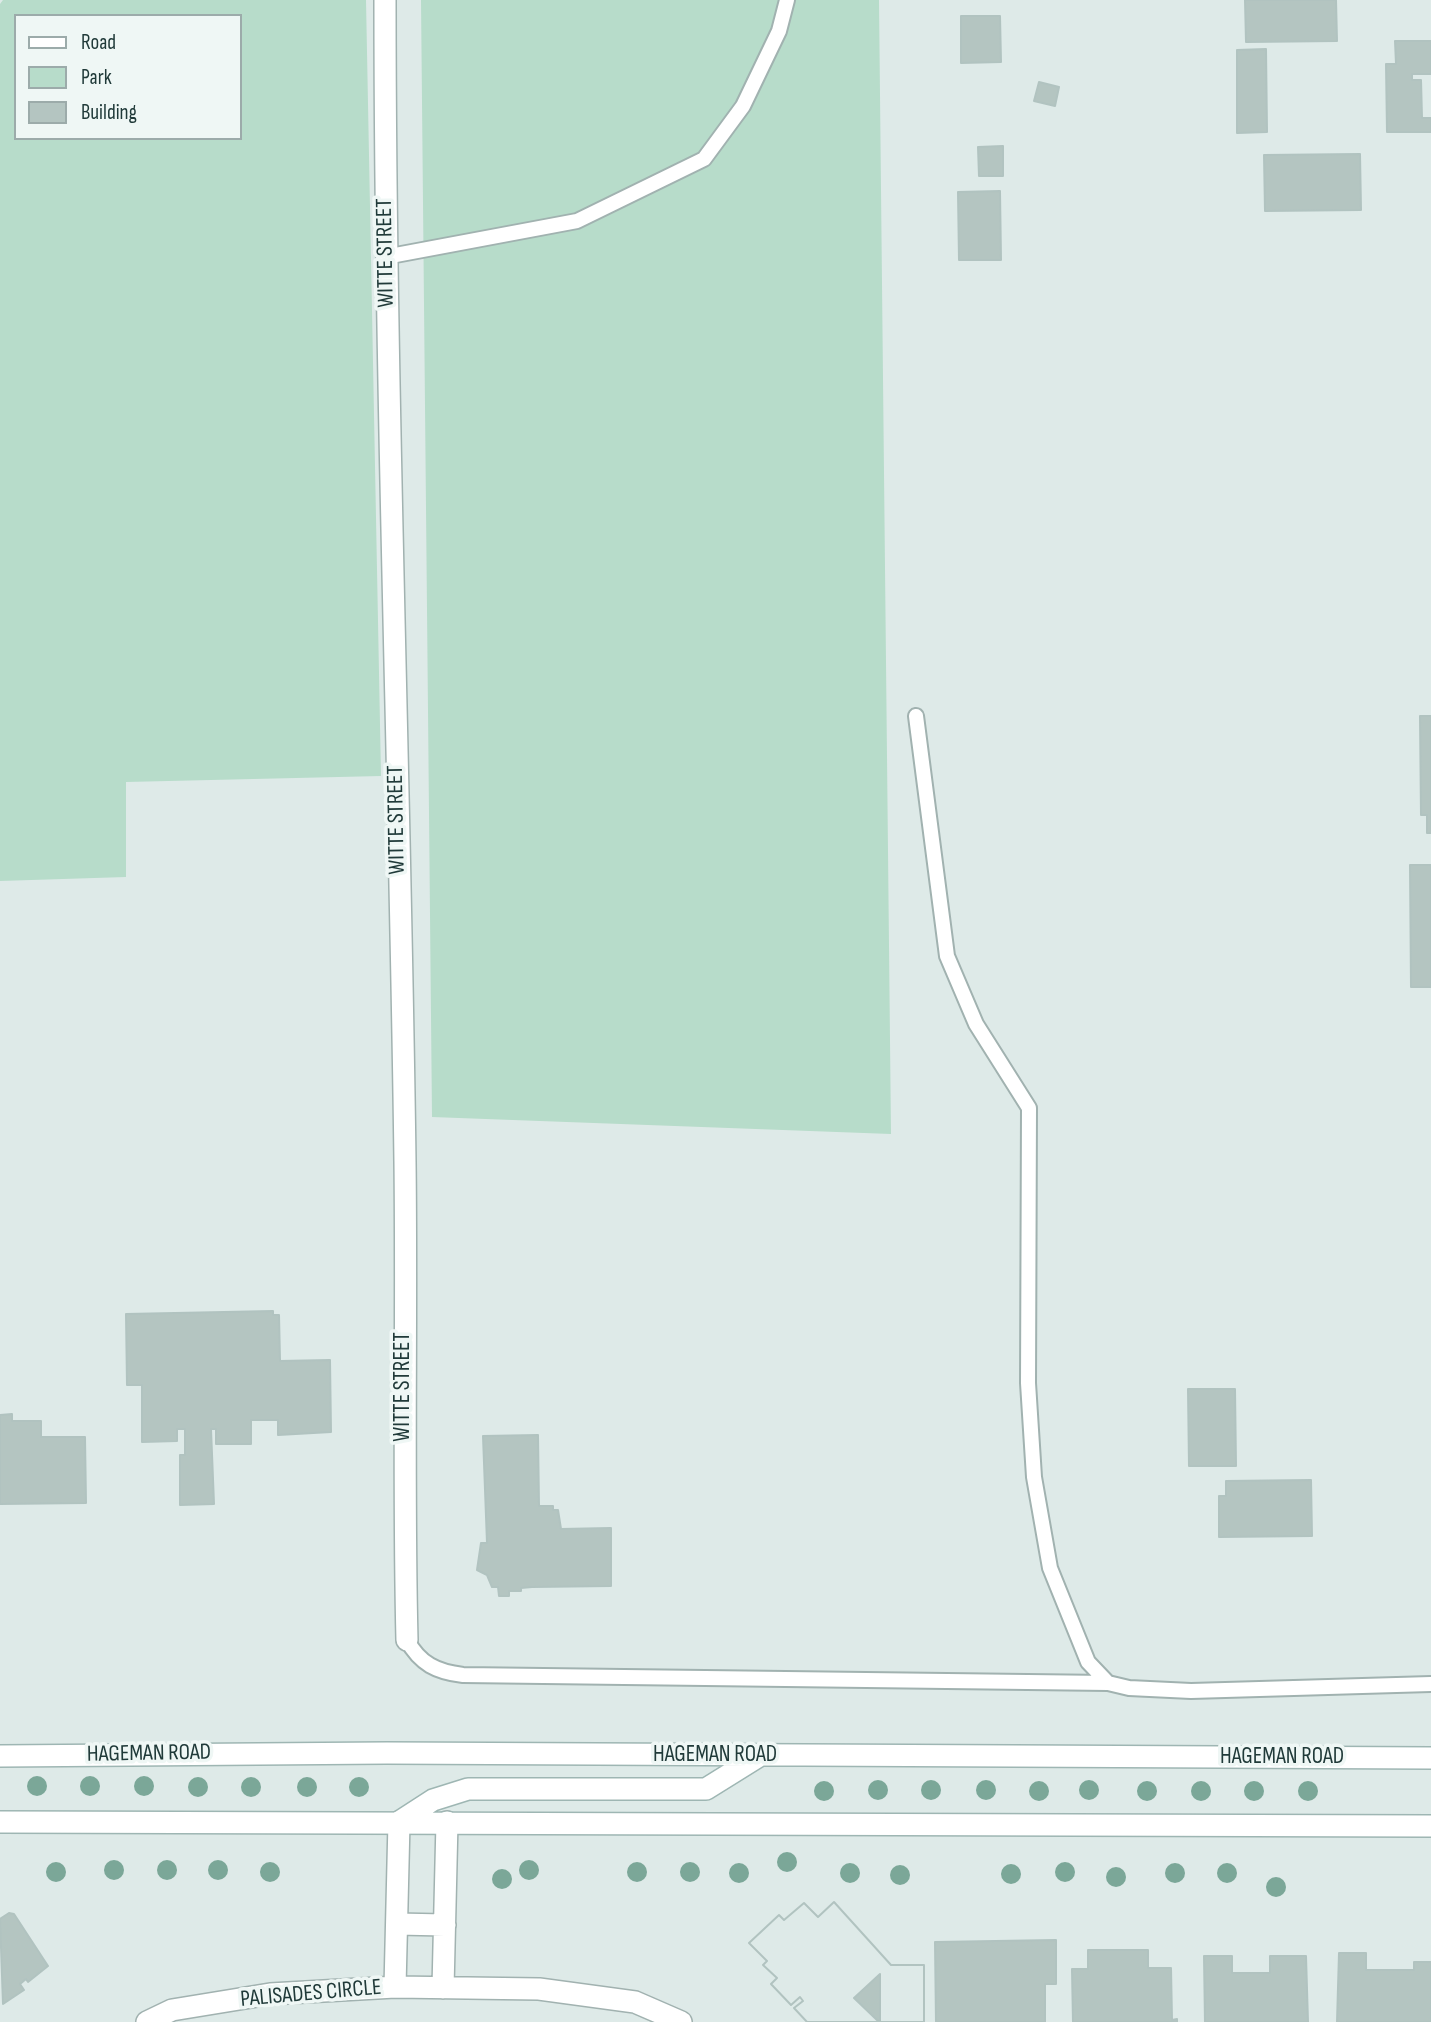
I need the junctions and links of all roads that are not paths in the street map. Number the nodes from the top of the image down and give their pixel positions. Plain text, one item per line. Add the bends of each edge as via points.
1 (385, 0) edge
2 (787, 0) edge
3 (385, 257) junction
4 (916, 716) dead end
5 (407, 1640) joint
6 (1108, 1683) junction
7 (1431, 1684) edge
8 (761, 1755) junction
9 (0, 1756) edge
10 (1431, 1758) edge
11 (0, 1822) edge
12 (399, 1822) junction
13 (447, 1822) junction
14 (1431, 1826) edge
15 (397, 1924) junction
16 (445, 1926) junction
17 (395, 1987) junction
18 (443, 1988) junction
19 (147, 2022) edge
20 (681, 2022) edge

1 - 3 main road, WITTE STREET
2 - 3 lane via 779,31 743,107 704,159 577,221
3 - 5 main road, WITTE STREET via 405,1151
4 - 6 lane via 947,956 976,1024 1029,1108 1028,1382 1034,1477 1050,1568 1088,1662
5 - 6 lane via 426,1664 463,1675
6 - 7 lane via 1191,1691
8 - 9 main road, HAGEMAN ROAD
8 - 10 main road, HAGEMAN ROAD
8 - 12 main road via 706,1789 468,1789 433,1800
11 - 12 main road
12 - 13 main road
12 - 15 main road, PALISADES CIRCLE
13 - 14 main road
13 - 16 main road
15 - 16 main road
15 - 17 main road, PALISADES CIRCLE
16 - 18 main road
17 - 18 main road, PALISADES CIRCLE
17 - 19 main road, PALISADES CIRCLE via 270,1994 172,2010
18 - 20 main road, PALISADES CIRCLE via 539,1989 635,2002

